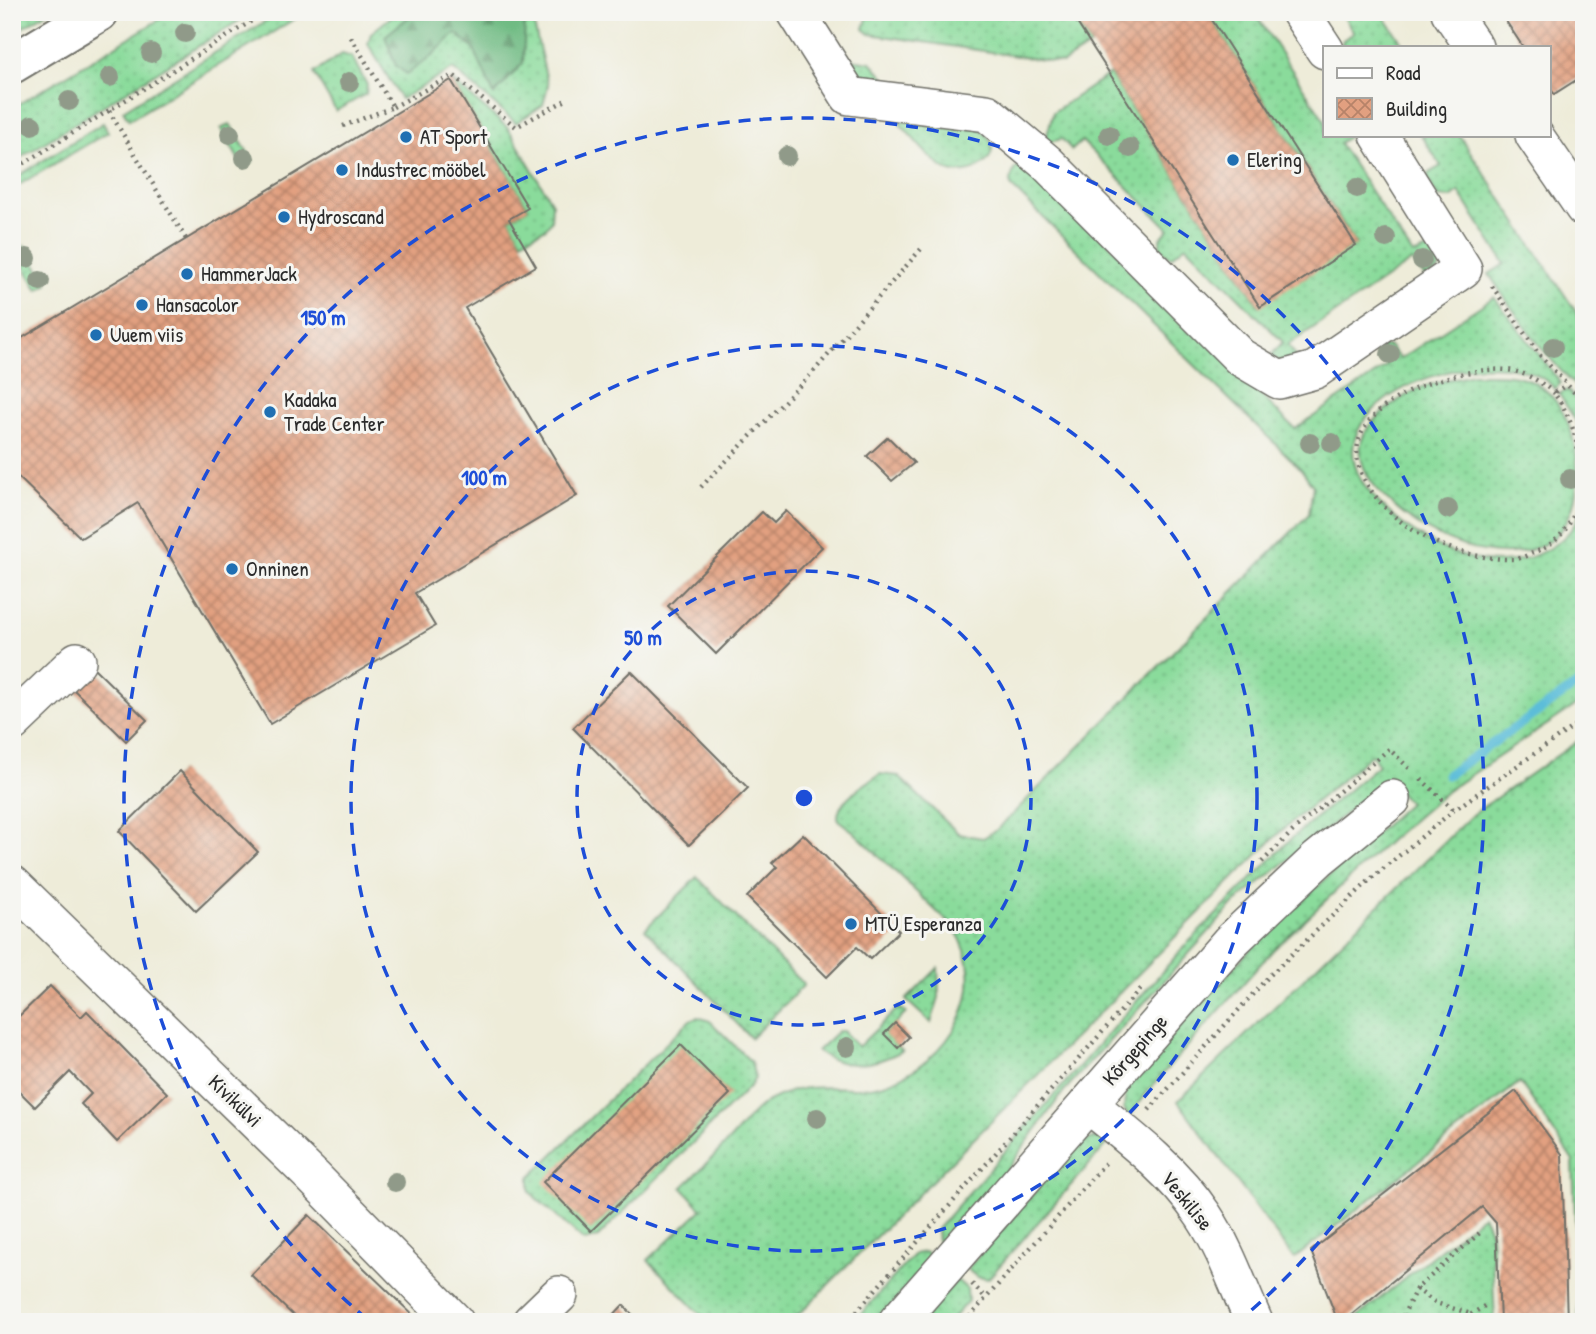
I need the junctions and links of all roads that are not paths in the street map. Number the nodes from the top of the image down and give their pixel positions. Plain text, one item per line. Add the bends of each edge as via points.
1 (99, 12) edge
2 (796, 12) edge
3 (1300, 12) edge
4 (1450, 12) edge
5 (1473, 46) edge
6 (1323, 47) edge
7 (12, 64) edge
8 (1380, 136) edge
9 (1535, 136) edge
10 (1584, 208) edge
11 (77, 661) dead end
12 (12, 723) edge
13 (1392, 799) dead end
14 (12, 884) edge
15 (1087, 1104) junction
16 (559, 1295) dead end
17 (454, 1322) edge
18 (531, 1322) edge
19 (897, 1322) edge
20 (1254, 1322) edge

1 - 7 main road
2 - 8 street via 849,96 987,113 1047,163 1240,357 1279,380 1315,370 1463,269
3 - 6 street
4 - 5 street
9 - 10 street
11 - 12 street
13 - 15 street, Kõrgepinge via 1318,859 1230,942
14 - 17 street, Kivikülvi via 313,1177
15 - 19 street, Kõrgepinge
15 - 20 street, Veskilise via 1129,1137 1203,1214
16 - 18 street

